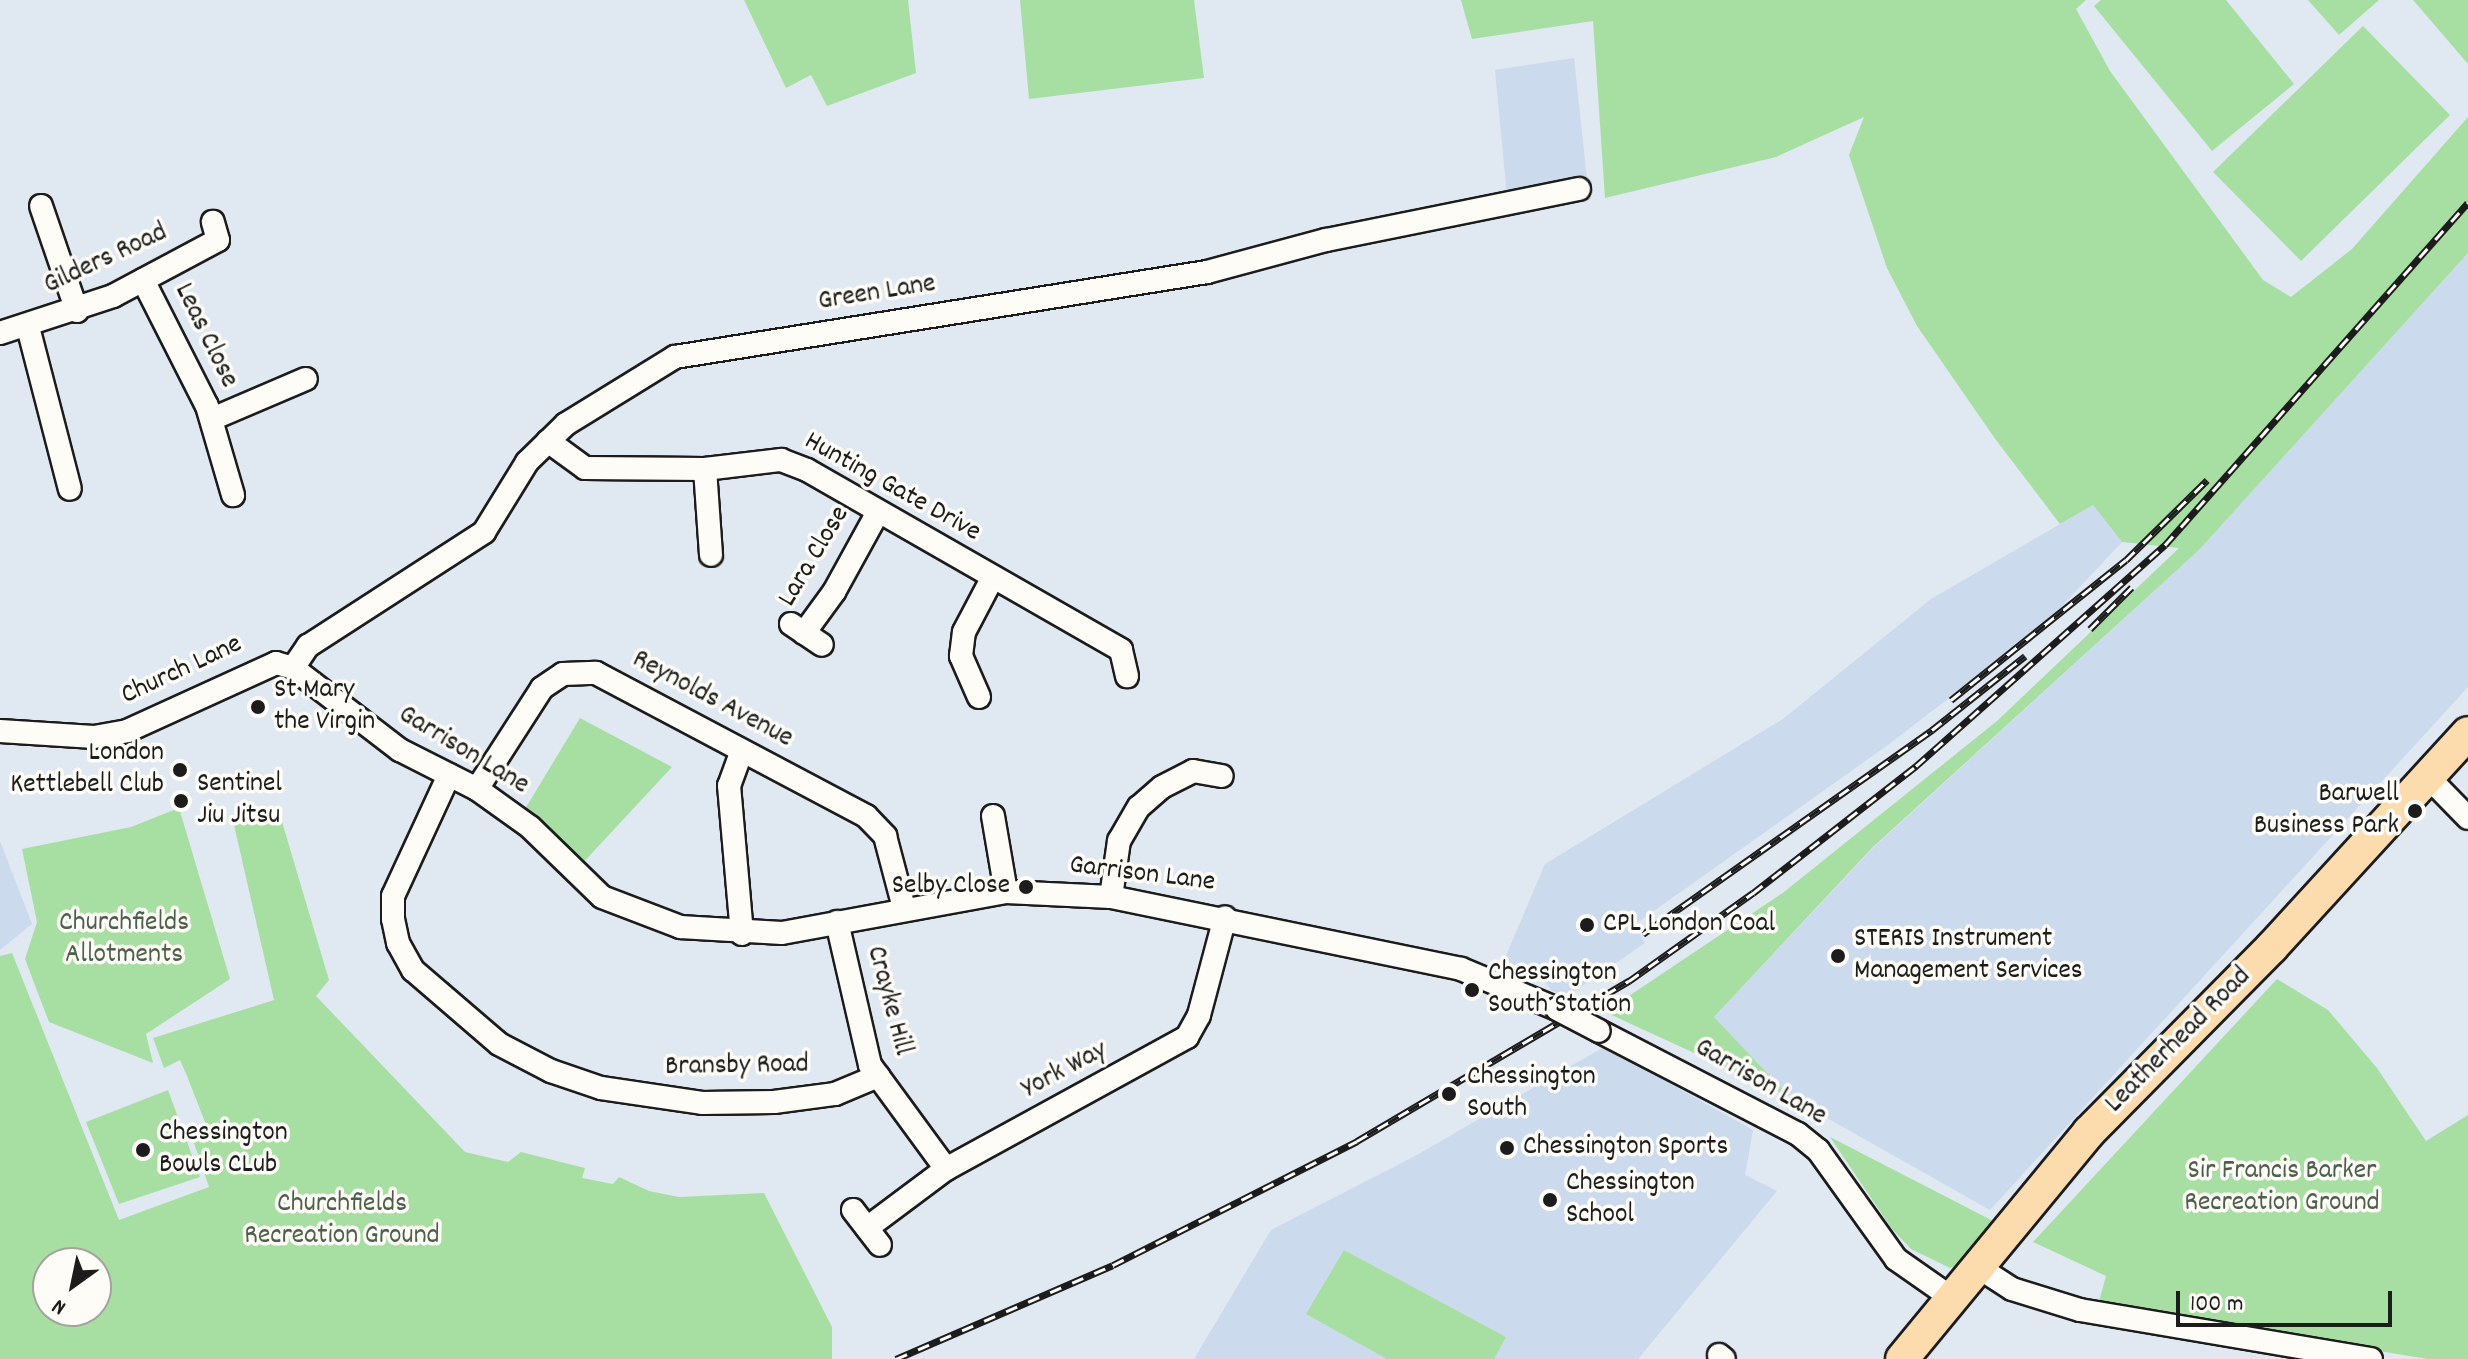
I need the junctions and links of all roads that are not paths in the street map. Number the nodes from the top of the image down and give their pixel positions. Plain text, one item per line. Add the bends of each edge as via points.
1 (1579, 189) dead end
2 (50, 214) dead end
3 (220, 239) dead end
4 (143, 280) junction
5 (77, 311) junction
6 (28, 327) junction
7 (0, 333) edge
8 (291, 379) dead end
9 (212, 419) junction
10 (548, 441) junction
11 (705, 469) junction
12 (70, 489) dead end
13 (233, 495) dead end
14 (878, 512) junction
15 (711, 555) dead end
16 (992, 579) junction
17 (806, 634) dead end
18 (293, 668) junction
19 (1127, 676) dead end
20 (979, 697) dead end
21 (0, 731) edge
22 (2468, 733) edge
23 (742, 751) junction
24 (449, 775) junction
25 (1222, 776) dead end
26 (2428, 777) junction
27 (477, 789) junction
28 (993, 816) dead end
29 (2468, 818) edge
30 (1006, 892) junction
31 (1111, 897) junction
32 (904, 908) junction
33 (1225, 917) junction
34 (837, 922) junction
35 (742, 934) junction
36 (878, 1076) junction
37 (946, 1169) junction
38 (853, 1210) dead end
39 (1978, 1267) junction
40 (1952, 1298) junction
41 (1902, 1359) edge
42 (2371, 1359) edge

1 - 10 street, Green Lane via 1326,240 1207,272 675,357 603,397
2 - 5 street
3 - 4 street, Gilders Road
4 - 5 street, Gilders Road
4 - 9 street, Leas Close
5 - 6 street, Gilders Road
6 - 7 street, Gilders Road
6 - 12 street
8 - 9 street, Leas Close
9 - 13 street, Leas Close
10 - 11 street, Hunting Gate Drive via 585,468
10 - 18 street, Green Lane via 527,462 484,532 308,646
11 - 14 street, Hunting Gate Drive via 781,460
11 - 15 street
14 - 16 street, Hunting Gate Drive
14 - 17 street, Lara Close
16 - 19 street, Hunting Gate Drive via 1121,650
16 - 20 street via 964,632 961,656
18 - 21 street, Church Lane via 265,664 147,724 110,735
18 - 24 street, Garrison Lane via 371,731
22 - 26 highway, Leatherhead Road
23 - 27 street, Reynolds Avenue via 596,673 563,674 542,688
23 - 32 street, Reynolds Avenue via 866,816 885,836
23 - 35 street via 729,786
24 - 27 street, Garrison Lane
24 - 36 street, Bransby Road via 393,896 393,919 398,943 413,970 499,1044 551,1071 601,1088 687,1102 774,1102 835,1094
25 - 31 street via 1193,771 1149,796 1119,841
26 - 29 street
26 - 39 highway, Leatherhead Road via 2272,947 2089,1132
27 - 35 street, Garrison Lane via 530,827 602,897 680,927
28 - 30 street
30 - 31 street, Garrison Lane
30 - 32 street, Garrison Lane
31 - 33 street, Garrison Lane
32 - 34 street, Garrison Lane
33 - 37 street, York Way via 1199,1015 1187,1037
33 - 40 street, Garrison Lane, bridge via 1470,971 1557,1009 1798,1134 1818,1150 1896,1259
34 - 35 street, Garrison Lane
34 - 36 street, Crayke Hill via 870,1065
36 - 37 street, Crayke Hill
37 - 38 street, York Way via 874,1237
39 - 40 highway, Leatherhead Road
39 - 42 street via 2012,1289 2080,1310
40 - 41 highway, Leatherhead Road

